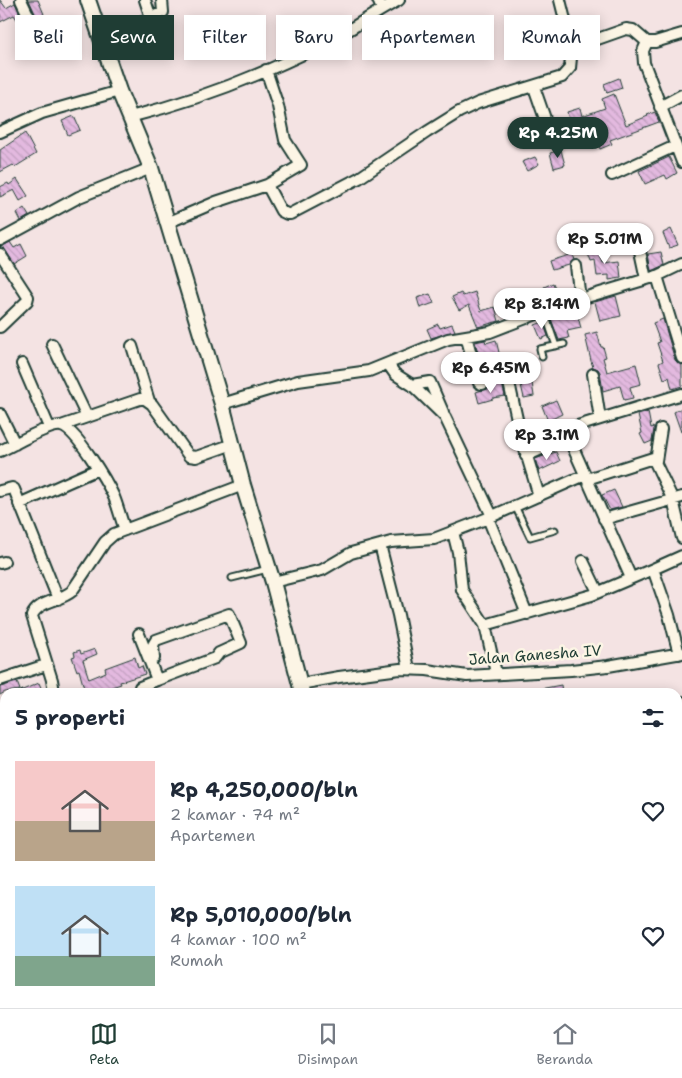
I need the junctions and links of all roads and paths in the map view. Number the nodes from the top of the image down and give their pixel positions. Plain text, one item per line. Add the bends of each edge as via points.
1 (21, 0) edge
2 (88, 0) edge
3 (145, 0) edge
4 (162, 0) edge
5 (399, 0) edge
6 (560, 0) edge
7 (380, 5) edge
8 (27, 15) edge
9 (93, 15) edge
10 (150, 15) edge
11 (157, 15) edge
12 (564, 15) edge
13 (682, 34) edge
14 (600, 39) edge
15 (647, 42) junction
16 (109, 60) edge
17 (570, 60) edge
18 (266, 70) junction
19 (534, 86) junction
20 (119, 91) junction
21 (682, 96) edge
22 (660, 106) junction
23 (130, 117) junction
24 (0, 132) edge
25 (551, 136) dead end
26 (675, 146) junction
27 (682, 162) edge
28 (151, 168) junction
29 (612, 175) dead end
30 (267, 184) junction
31 (167, 223) junction
32 (0, 240) edge
33 (638, 242) dead end
34 (0, 254) edge
35 (682, 264) edge
36 (576, 266) dead end
37 (657, 276) junction
38 (646, 279) junction
39 (580, 299) junction
40 (544, 311) junction
41 (0, 327) edge
42 (466, 336) junction
43 (52, 344) dead end
44 (564, 344) dead end
45 (132, 346) dead end
46 (556, 346) junction
47 (542, 357) dead end
48 (682, 357) edge
49 (22, 364) dead end
50 (388, 364) junction
51 (592, 374) dead end
52 (412, 385) junction
53 (682, 394) edge
54 (149, 401) junction
55 (222, 404) junction
56 (0, 414) edge
57 (87, 417) junction
58 (445, 417) junction
59 (600, 419) junction
60 (61, 426) junction
61 (50, 427) junction
62 (661, 429) dead end
63 (568, 437) junction
64 (15, 444) junction
65 (233, 444) junction
66 (0, 451) edge
67 (526, 456) junction
68 (656, 461) junction
69 (98, 469) junction
70 (586, 477) junction
71 (243, 485) junction
72 (0, 491) edge
73 (539, 496) junction
74 (678, 498) edge
75 (19, 504) junction
76 (516, 506) junction
77 (490, 517) junction
78 (604, 519) junction
79 (125, 530) junction
80 (555, 530) dead end
81 (452, 532) junction
82 (682, 538) edge
83 (380, 545) junction
84 (682, 556) edge
85 (583, 560) dead end
86 (653, 569) junction
87 (271, 575) junction
88 (232, 578) dead end
89 (631, 578) junction
90 (598, 592) junction
91 (58, 598) junction
92 (527, 614) junction
93 (486, 625) junction
94 (140, 634) dead end
95 (681, 653) edge
96 (150, 660) junction
97 (46, 665) junction
98 (409, 669) junction
99 (496, 673) junction
100 (0, 680) edge
101 (157, 680) junction
102 (53, 688) edge
103 (140, 688) edge
104 (301, 688) edge

1 - 8 street
2 - 9 street
3 - 10 street
4 - 11 street via 163,12
5 - 7 street
6 - 12 street
7 - 18 street via 326,43
13 - 15 street
14 - 15 street via 630,29
15 - 22 street via 642,56
16 - 20 street
17 - 19 street via 568,71 562,77
18 - 23 street via 203,96
18 - 30 street via 285,140 301,166
19 - 25 street
19 - 30 street via 459,112 359,178 290,214 281,211
20 - 23 street
20 - 24 street via 42,113
21 - 22 street
22 - 26 street
23 - 28 street
26 - 27 street
26 - 29 street
28 - 31 street
28 - 32 street via 79,196
30 - 31 street
31 - 55 street
33 - 38 street
34 - 41 street via 28,297
35 - 37 street
36 - 39 street
37 - 38 street
37 - 48 street
38 - 39 street
39 - 40 street
40 - 42 street via 490,332
40 - 46 lane
42 - 50 street via 434,343
42 - 67 street via 479,383 508,378
43 - 57 street
44 - 46 lane
45 - 54 street
46 - 47 lane via 540,350
49 - 61 street
50 - 52 street via 400,378
50 - 55 street via 369,372 284,384
51 - 59 street
52 - 58 street
52 - 58 street via 430,382
53 - 59 street
54 - 57 street via 140,399
54 - 65 street via 189,456
55 - 65 street
56 - 64 street
57 - 60 street
58 - 77 street
59 - 63 street via 571,428
60 - 61 street
60 - 69 street via 73,434
61 - 64 street
62 - 68 street
63 - 67 street
63 - 70 street
64 - 66 street
65 - 71 street
67 - 73 street
68 - 70 street via 652,458
68 - 74 street
69 - 75 street
69 - 79 street
70 - 73 street
70 - 78 street
71 - 79 street
71 - 87 street
72 - 75 street via 13,488
73 - 76 street
74 - 78 street
74 - 82 street
75 - 91 street
76 - 77 street
76 - 80 lane via 530,537
77 - 81 street
77 - 92 street
78 - 89 street
79 - 91 street via 109,538 76,587 67,596
81 - 83 street via 422,541
81 - 93 street via 458,552 462,590
83 - 87 street via 351,553 322,570
83 - 98 street
84 - 86 street
85 - 90 street
86 - 89 street
86 - 95 street
87 - 88 lane
87 - 104 street
89 - 90 street
90 - 92 street
91 - 97 street via 36,608 32,616
92 - 93 street
93 - 99 street
94 - 96 street
95 - 99 street, Jalan Ganesha IV via 571,670
96 - 101 street
96 - 101 street via 154,658 153,644 156,640 229,614 241,643 215,658
97 - 100 street
97 - 102 street
98 - 99 street, Jalan Ganesha IV via 467,676
98 - 104 street, Jalan Ganesha IV via 339,676
101 - 103 street

